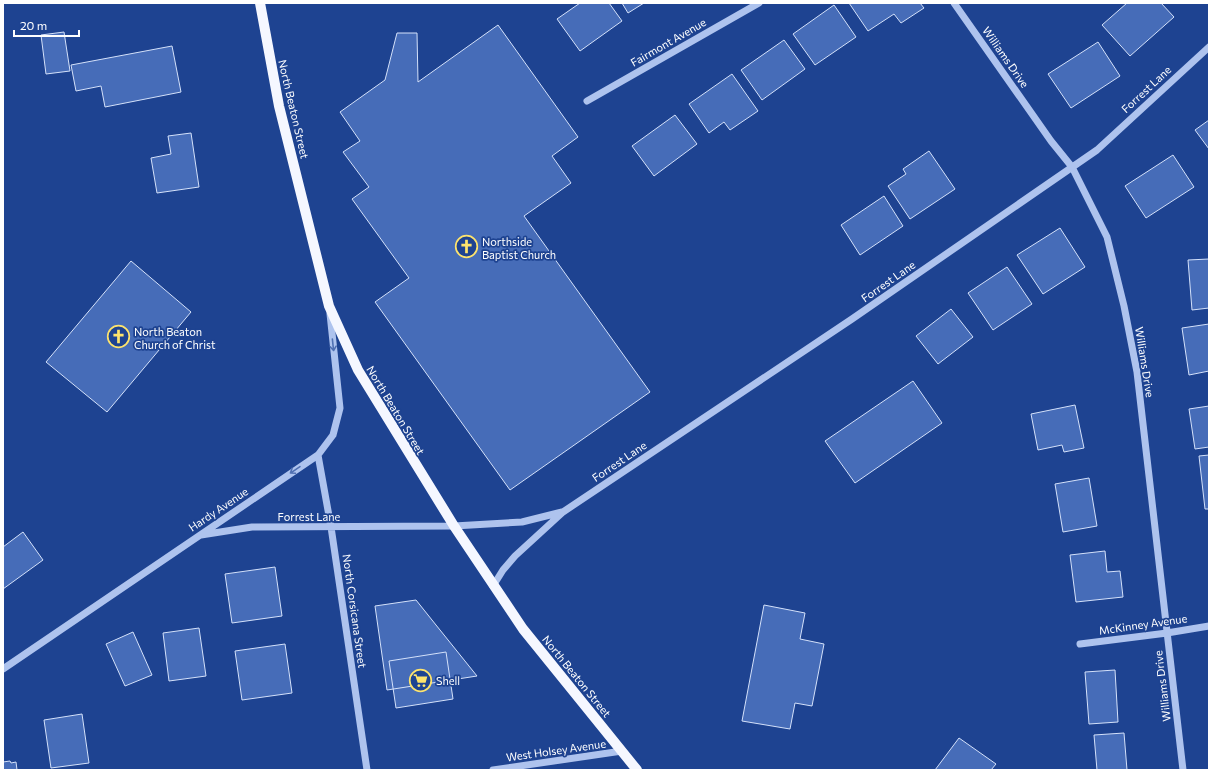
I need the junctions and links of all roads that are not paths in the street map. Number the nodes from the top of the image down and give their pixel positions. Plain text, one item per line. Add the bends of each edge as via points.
1 (260, 3) edge
2 (759, 3) edge
3 (954, 3) edge
4 (1209, 47) edge
5 (587, 101) dead end
6 (1072, 167) junction
7 (329, 306) junction
8 (318, 455) junction
9 (562, 512) junction
10 (331, 526) junction
11 (454, 526) junction
12 (198, 536) junction
13 (493, 586) junction
14 (1209, 626) edge
15 (1167, 633) junction
16 (1080, 644) dead end
17 (3, 669) edge
18 (622, 751) junction
19 (367, 770) edge
20 (493, 770) edge
21 (637, 770) edge
22 (1183, 770) edge

1 - 7 main road, North Beaton Street via 279,106
2 - 5 street, Fairmont Avenue
3 - 6 street, Williams Drive
4 - 6 street, Forrest Lane via 1097,150
6 - 9 street, Forrest Lane via 852,319
6 - 15 street, Williams Drive via 1107,237 1124,306 1137,372
7 -> 8 street, Hardy Avenue via 340,408 333,435
7 - 11 main road, North Beaton Street via 358,370
8 - 10 street, North Corsicana Street
8 -> 12 street, Hardy Avenue
9 - 11 street, Forrest Lane via 522,522
9 - 13 street, Forrest Lane via 515,556 502,570
10 - 11 street, Forrest Lane
10 - 12 street, Forrest Lane via 252,527
10 - 19 street, North Corsicana Street
11 - 13 main road, North Beaton Street
12 - 17 street, Hardy Avenue
13 - 18 main road, North Beaton Street via 523,630
14 - 15 street, McKinney Avenue
15 - 16 street, McKinney Avenue
15 - 22 street, Williams Drive
18 - 20 street, West Holsey Avenue
18 - 21 main road, North Beaton Street

